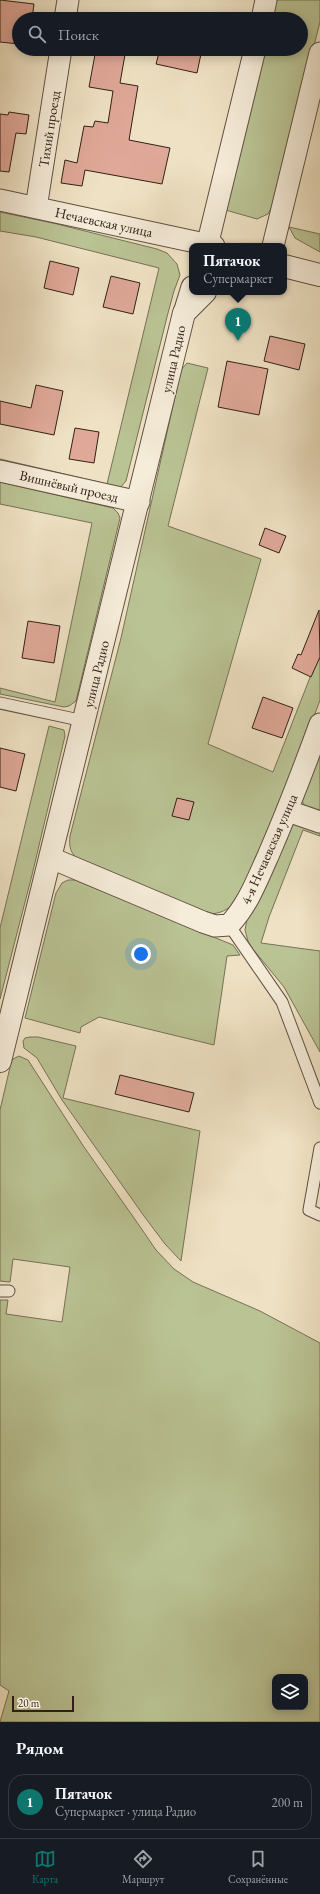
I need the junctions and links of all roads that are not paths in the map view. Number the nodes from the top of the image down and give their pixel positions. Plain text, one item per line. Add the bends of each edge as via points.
1 (68, 0) edge
2 (266, 0) edge
3 (66, 12) edge
4 (263, 12) edge
5 (320, 53) edge
6 (60, 56) edge
7 (253, 56) edge
8 (0, 200) edge
9 (36, 208) junction
10 (200, 243) edge
11 (209, 243) edge
12 (274, 243) edge
13 (287, 267) edge
14 (320, 275) edge
15 (190, 295) edge
16 (202, 295) edge
17 (184, 313) junction
18 (0, 470) edge
19 (139, 502) junction
20 (0, 703) edge
21 (84, 721) junction
22 (320, 724) edge
23 (288, 811) junction
24 (320, 822) edge
25 (51, 858) junction
26 (229, 925) junction
27 (0, 1061) edge
28 (320, 1103) edge
29 (320, 1148) edge
30 (320, 1215) edge

1 - 3 street
2 - 4 street
5 - 12 street
6 - 9 street, Тихий проезд
7 - 11 street
8 - 9 street, Нечаевская улица
9 - 10 street, Нечаевская улица
13 - 14 street
15 - 17 street, улица Радио
16 - 17 street
17 - 19 street, улица Радио
18 - 19 street, Вишнёвый проезд
19 - 21 street, улица Радио
20 - 21 lane
21 - 25 street, улица Радио
22 - 23 street, 4-я Нечаевская улица
23 - 24 street
23 - 26 street, 4-я Нечаевская улица via 254,888 241,912
25 - 26 street via 203,922 215,926
25 - 27 street, улица Радио
26 - 28 lane via 282,1002
29 - 30 lane via 309,1210

